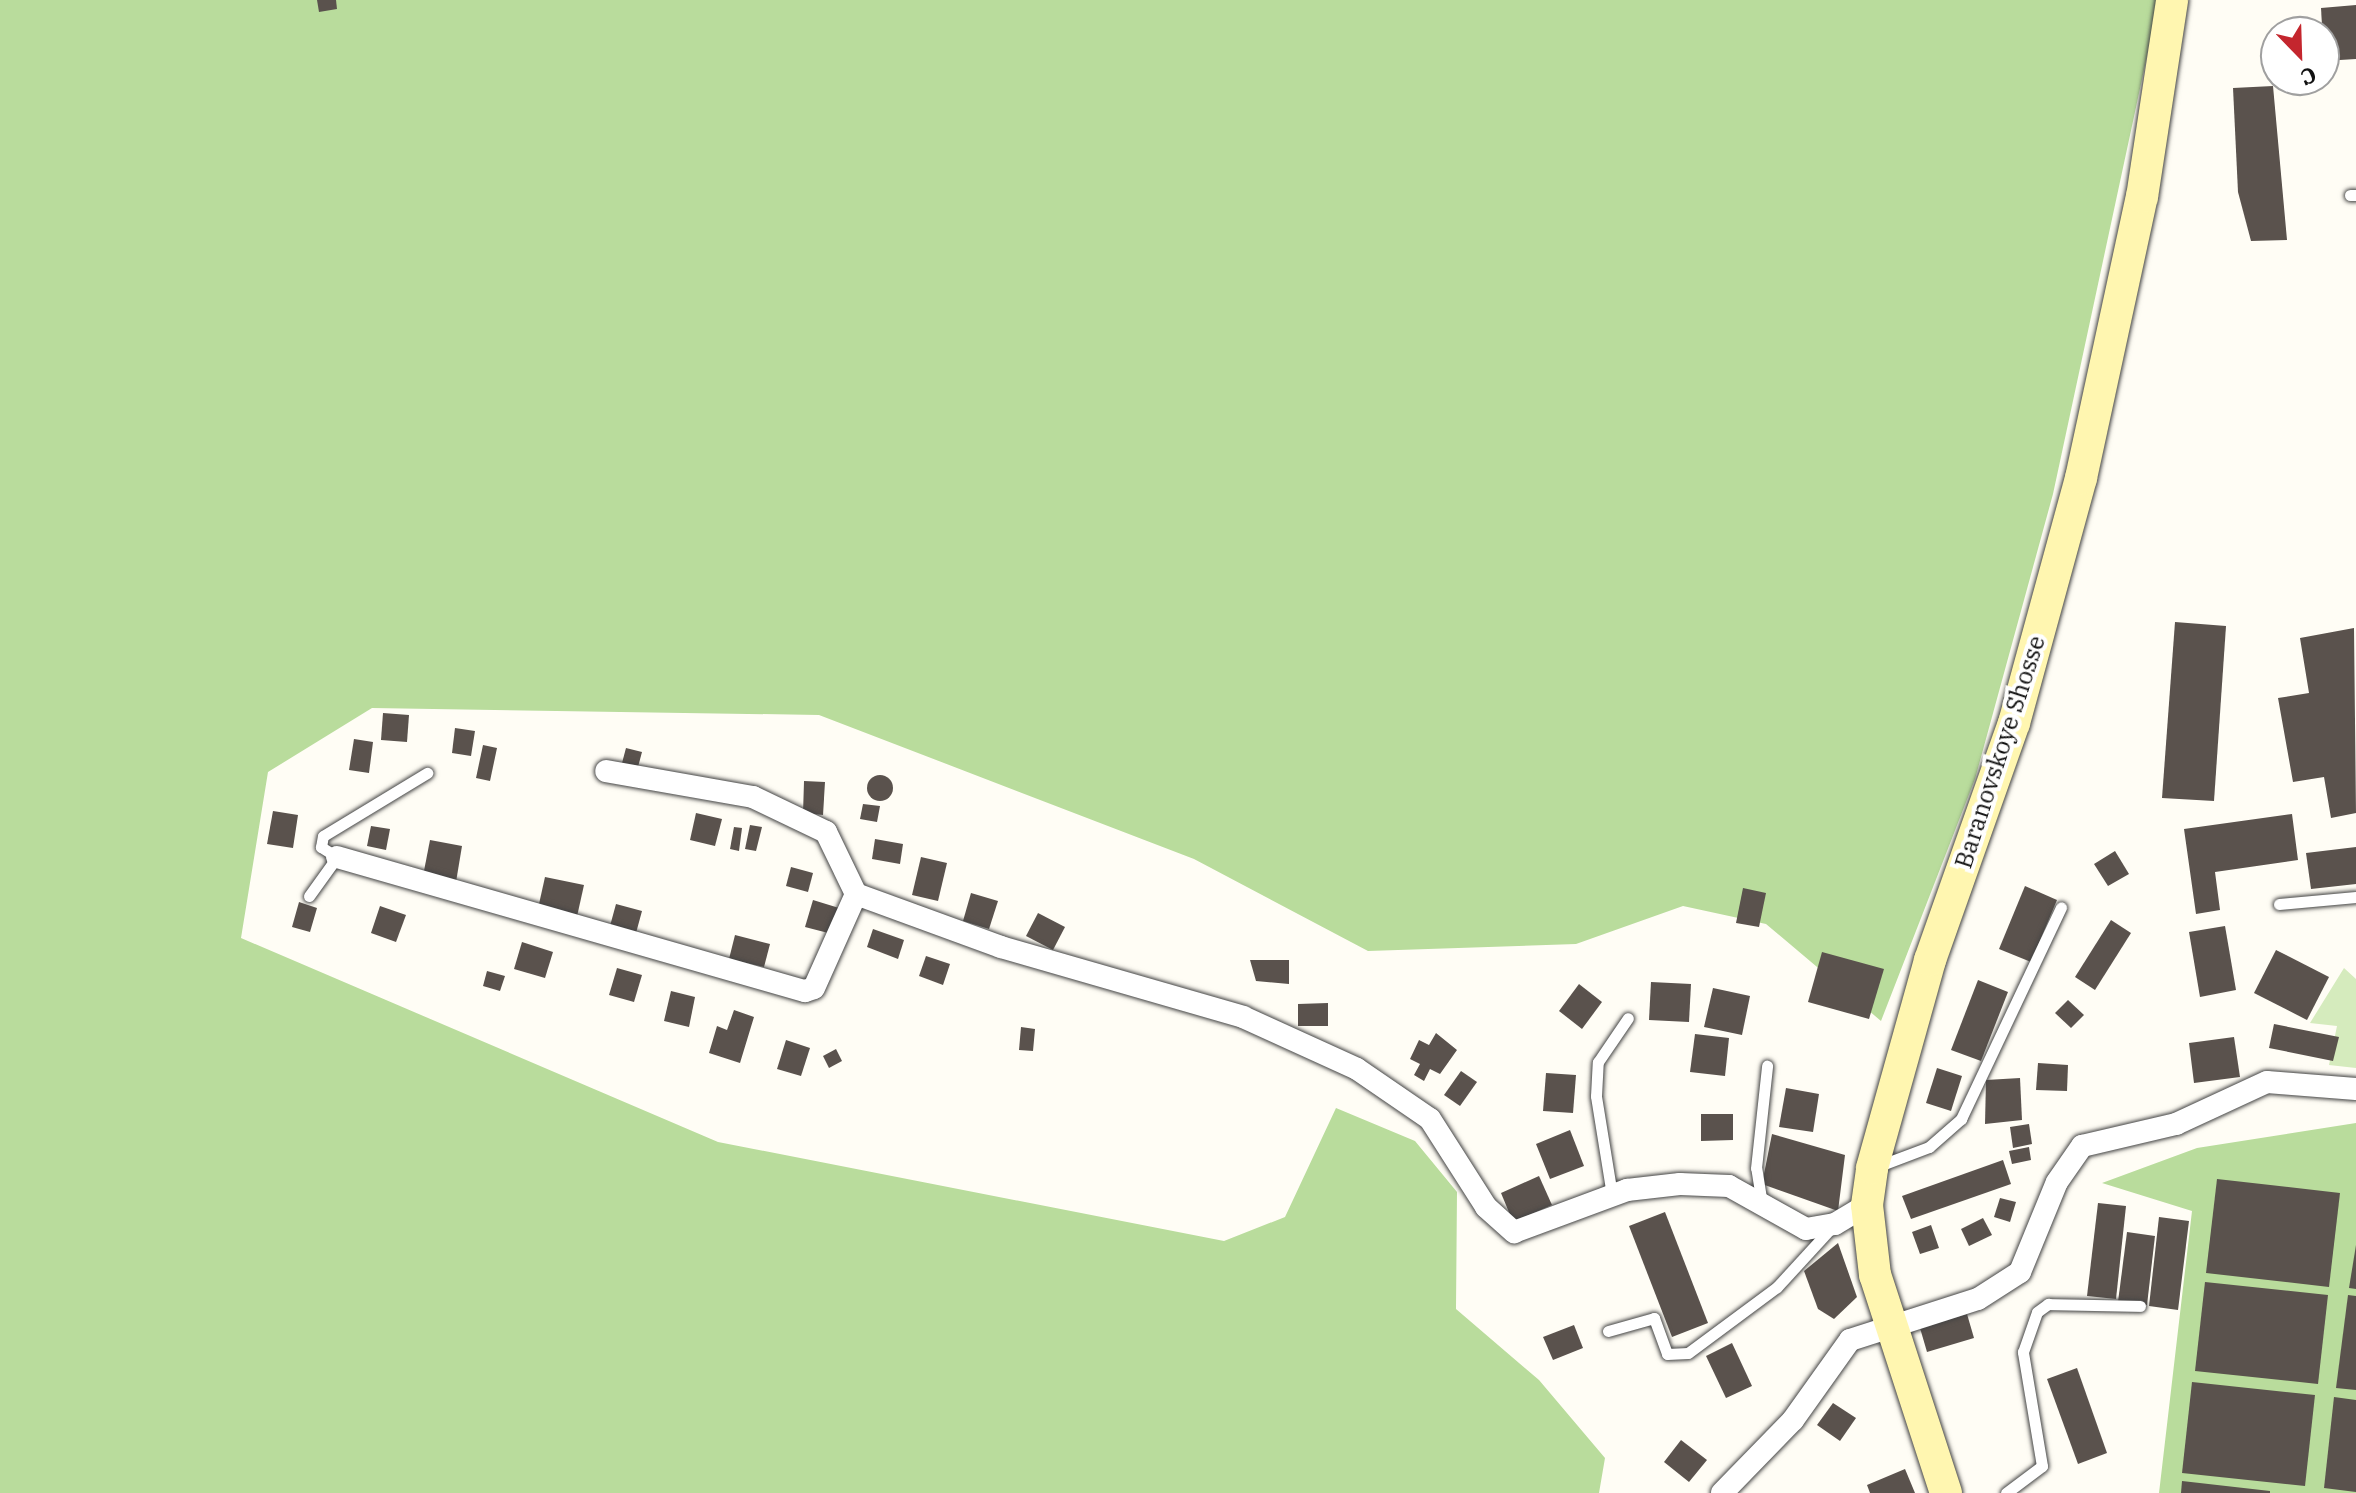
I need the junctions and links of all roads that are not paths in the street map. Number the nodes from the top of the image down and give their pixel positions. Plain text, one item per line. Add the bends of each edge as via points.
1 (2172, 0) edge
2 (606, 771) dead end
3 (427, 773) dead end
4 (337, 857) junction
5 (856, 894) junction
6 (309, 896) dead end
7 (2356, 897) edge
8 (2279, 904) dead end
9 (2061, 907) dead end
10 (1628, 1018) dead end
11 (1767, 1066) dead end
12 (2356, 1089) edge
13 (1872, 1168) junction
14 (1612, 1195) junction
15 (1761, 1198) junction
16 (1867, 1205) junction
17 (1835, 1224) junction
18 (2140, 1306) dead end
19 (1892, 1325) junction
20 (1608, 1331) dead end
21 (1727, 1491) edge
22 (1946, 1493) edge
23 (2006, 1493) edge

1 - 13 main road, Baranovskoye Shosse via 2142,197 2081,478 2014,723 1930,960
2 - 5 street via 753,797 806,816 838,847
3 - 4 lane via 323,836 321,847
4 - 5 street via 805,991 814,988
4 - 6 lane
5 - 14 street via 1001,947 1243,1017 1357,1069 1430,1119 1486,1207 1514,1232
7 - 8 lane
9 - 13 lane via 1961,1119 1929,1147
10 - 14 lane via 1598,1062 1596,1096
11 - 15 lane via 1756,1168
12 - 19 street via 2307,1079 2267,1082 2186,1120 2082,1146 2057,1182 2020,1272 1978,1299
13 - 16 main road, Baranovskoye Shosse
14 - 15 street via 1680,1184 1729,1186
15 - 17 street via 1785,1222 1818,1230
16 - 17 street
16 - 19 main road, Baranovskoye Shosse via 1875,1275
17 - 20 lane via 1777,1287 1688,1353 1667,1354 1654,1318
18 - 23 lane via 2048,1304 2037,1312 2023,1352 2042,1466
19 - 21 street via 1837,1352 1793,1420
19 - 22 main road, Baranovskoye Shosse

